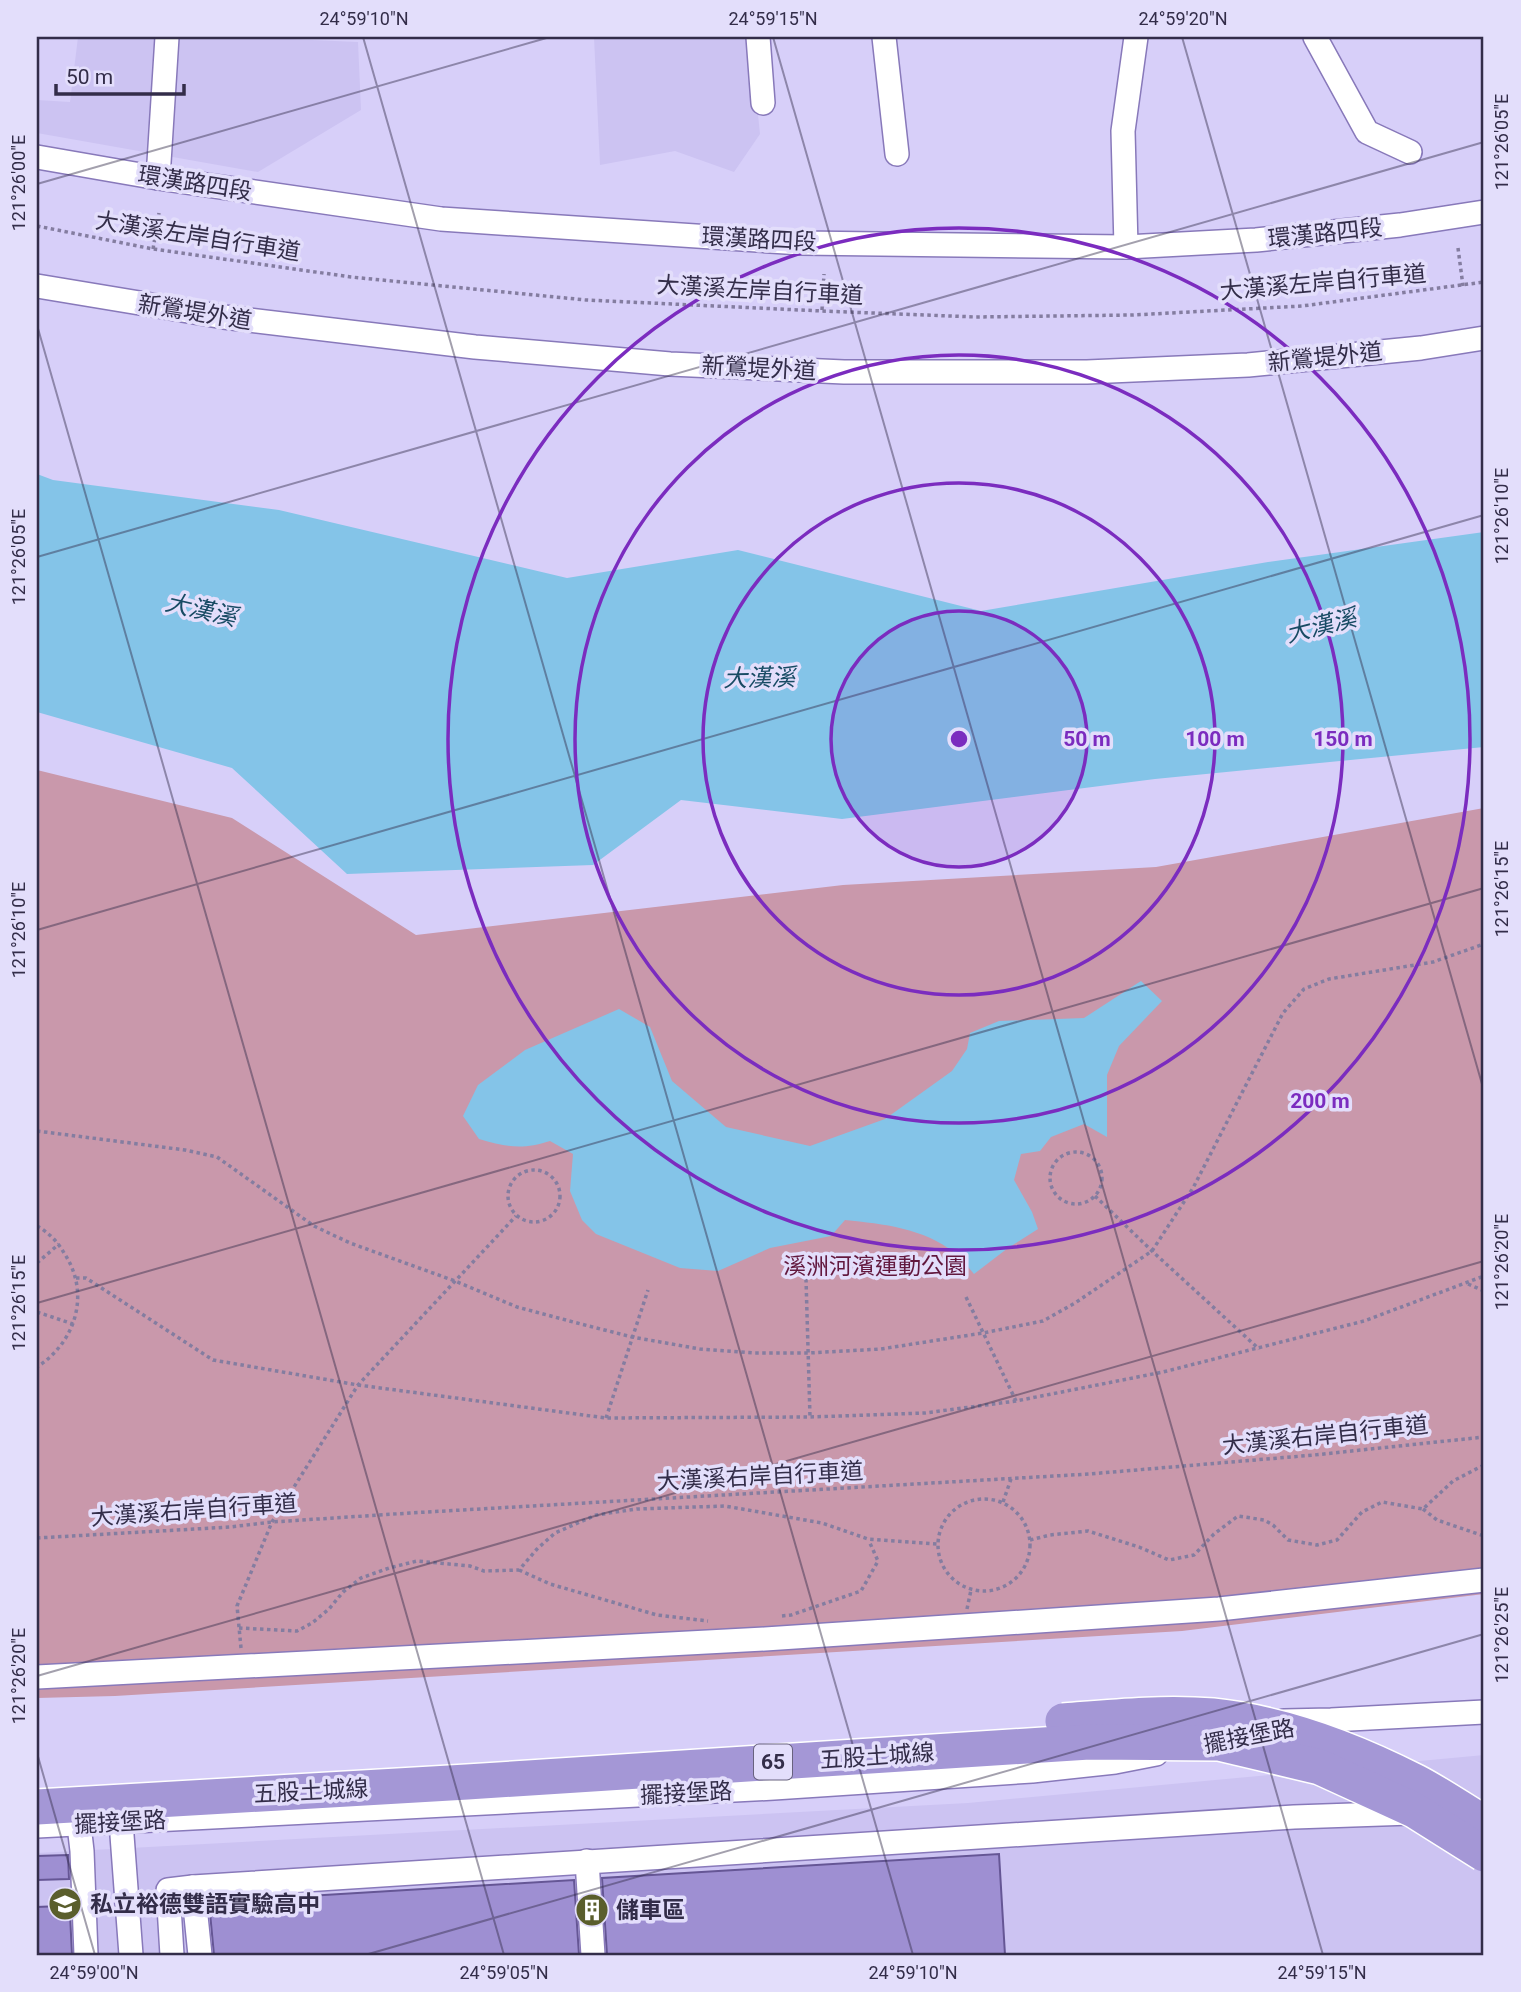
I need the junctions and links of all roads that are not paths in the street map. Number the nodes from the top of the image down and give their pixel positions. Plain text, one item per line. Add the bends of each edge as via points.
1 (167, 37) edge
2 (758, 37) edge
3 (884, 37) edge
4 (1136, 37) edge
5 (1315, 37) edge
6 (763, 103) dead end
7 (1410, 152) dead end
8 (897, 154) dead end
9 (37, 157) edge
10 (159, 178) junction
11 (1484, 212) edge
12 (1126, 247) junction
13 (37, 286) edge
14 (1484, 338) edge
15 (1484, 1580) edge
16 (37, 1677) edge
17 (1484, 1712) edge
18 (1331, 1720) junction
19 (357, 1778) junction
20 (37, 1785) edge
21 (37, 1797) edge
22 (37, 1807) edge
23 (359, 1810) junction
24 (1484, 1810) edge
25 (121, 1822) junction
26 (1484, 1823) edge
27 (79, 1825) junction
28 (37, 1826) edge
29 (1484, 1854) edge
30 (587, 1861) junction
31 (193, 1886) junction
32 (86, 1955) edge
33 (131, 1955) edge
34 (172, 1955) edge
35 (200, 1955) edge
36 (593, 1955) edge

1 - 10 street
2 - 6 street
3 - 8 street
4 - 12 street via 1123,131
5 - 7 street via 1367,132
9 - 10 street, 環漢路四段
10 - 12 street, 環漢路四段 via 455,220 802,243
11 - 12 street, 環漢路四段 via 1256,240
13 - 14 street, 新鶯堤外道 via 224,317 475,347 670,364 844,372 1087,372 1248,365
15 - 16 street via 1219,1609
17 - 18 street, 擺接堡路
18 - 19 street, 擺接堡路 via 1237,1722
18 - 23 street, 擺接堡路 via 1115,1762 1032,1771
19 - 21 street, 擺接堡路
19 - 23 street
20 - 26 highway, 五股土城線 / 65, bridge via 1154,1714 1213,1716 1274,1726 1330,1744 1416,1782
22 - 29 highway, 五股土城線 / 65, bridge via 1090,1742 1219,1743 1320,1767 1414,1810
23 - 25 street, 擺接堡路
24 - 30 street via 1294,1817
25 - 27 street, 擺接堡路
25 - 33 street
27 - 28 street, 擺接堡路
27 - 32 street
30 - 31 street
30 - 36 street
31 - 34 street via 168,1890
31 - 35 street

